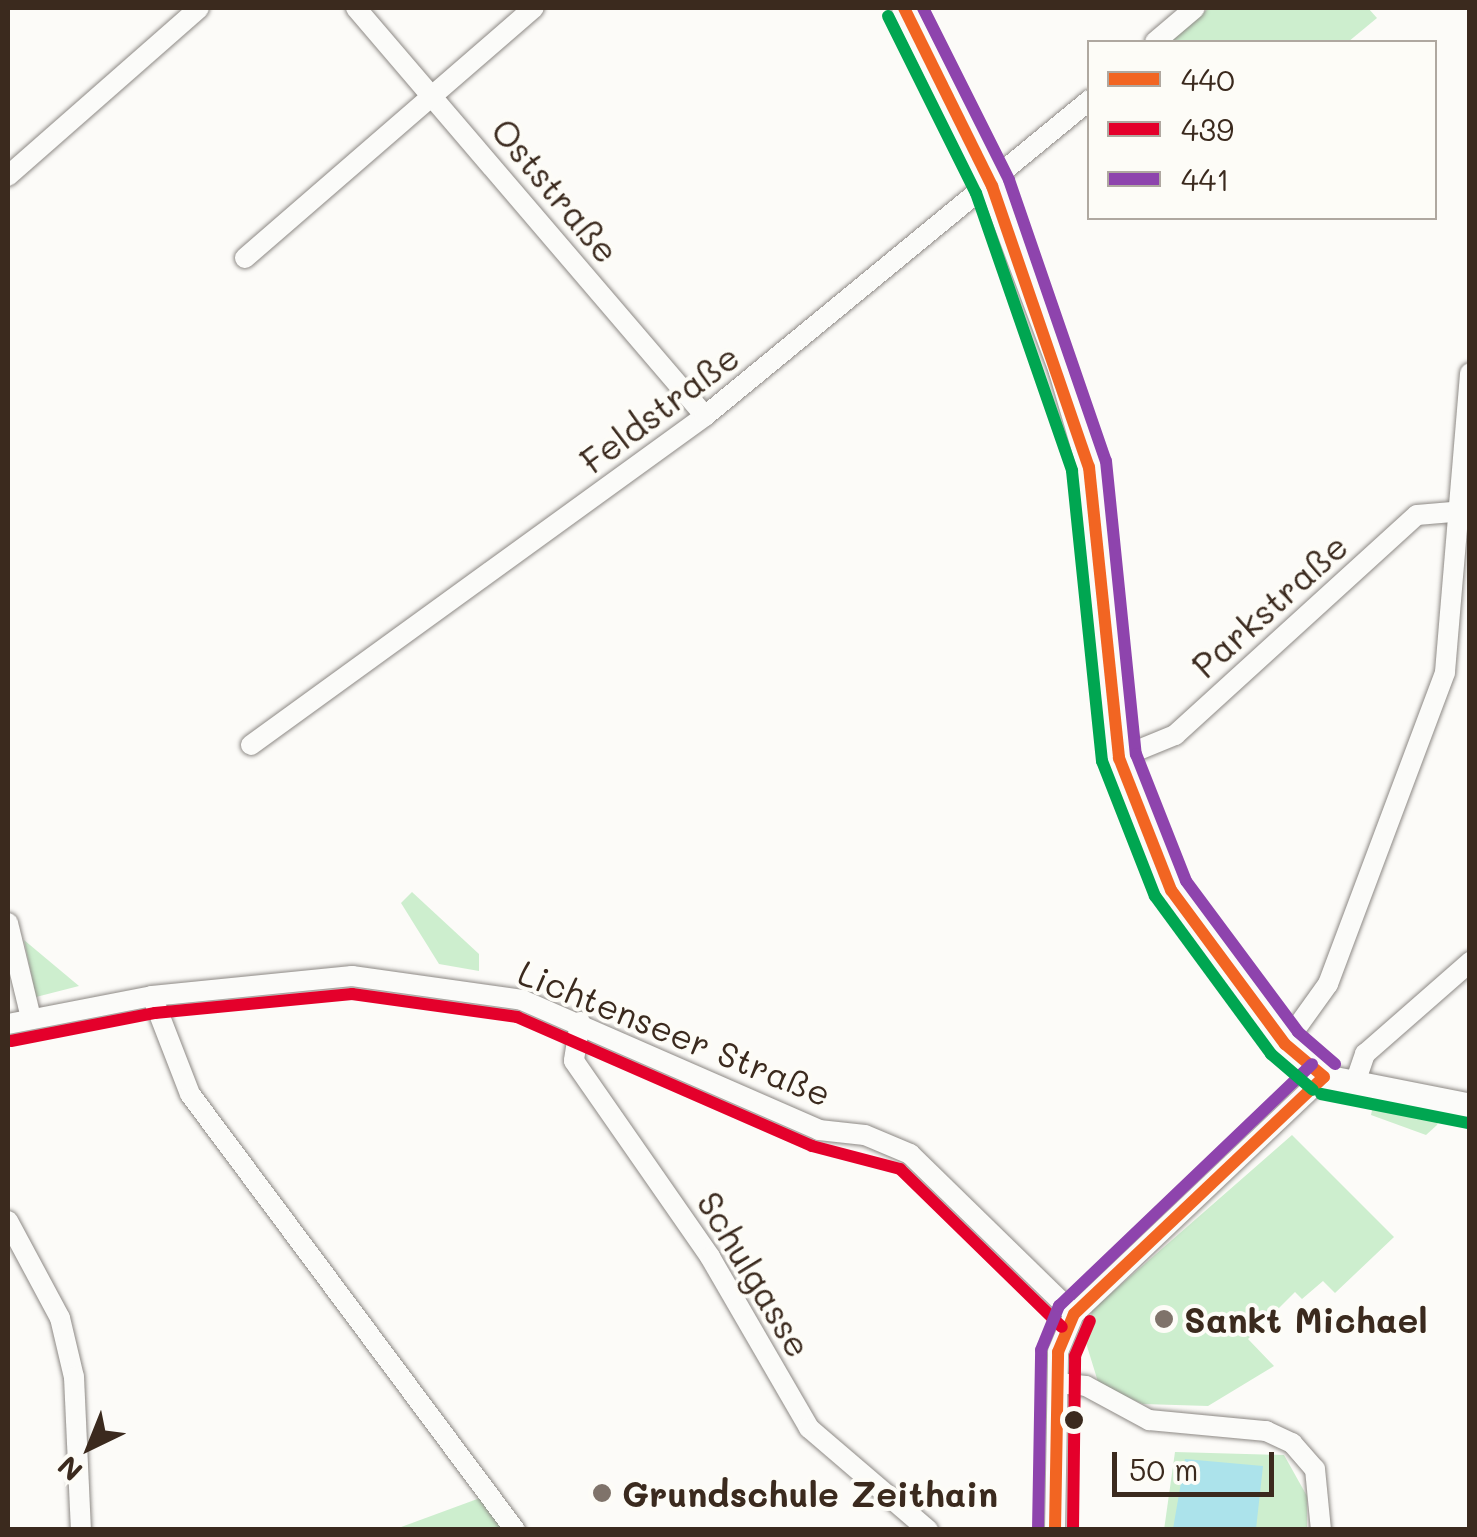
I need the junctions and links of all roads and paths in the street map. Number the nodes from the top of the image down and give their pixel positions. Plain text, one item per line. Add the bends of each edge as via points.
1 (199, 8) edge
2 (356, 8) edge
3 (534, 8) edge
4 (904, 8) edge
5 (1195, 8) edge
6 (1157, 40) edge
7 (432, 95) junction
8 (1087, 103) edge
9 (8, 176) edge
10 (992, 186) junction
11 (245, 258) dead end
12 (1470, 373) edge
13 (705, 416) junction
14 (1464, 510) junction
15 (251, 745) dead end
16 (1119, 758) junction
17 (8, 923) edge
18 (1470, 962) edge
19 (152, 996) junction
20 (31, 1018) junction
21 (580, 1022) junction
22 (8, 1024) edge
23 (1285, 1044) junction
24 (1324, 1076) junction
25 (1356, 1080) junction
26 (1470, 1106) edge
27 (8, 1221) edge
28 (1074, 1314) junction
29 (1058, 1383) junction
30 (81, 1530) edge
31 (515, 1530) edge
32 (928, 1530) edge
33 (1055, 1530) edge
34 (1321, 1530) edge

1 - 9 street
2 - 7 street, Oststraße
3 - 7 street
4 - 10 street
5 - 6 street
7 - 11 street
7 - 13 street, Oststraße
8 - 10 street, Feldstraße
10 - 13 street, Feldstraße
10 - 16 street via 1089,467
12 - 14 street
13 - 15 street, Feldstraße
14 - 16 street, Parkstraße via 1417,515 1174,735
14 - 23 street via 1431,720 1328,984
16 - 23 street via 1171,890
17 - 20 street
18 - 25 street via 1365,1054
19 - 20 street, Lichtenseer Straße
19 - 21 street, Lichtenseer Straße via 399,978 522,1000
19 - 31 street via 190,1094
20 - 22 street, Lichtenseer Straße
21 - 28 street, Lichtenseer Straße via 819,1130 865,1134 910,1154
21 - 32 street, Schulgasse via 574,1061 710,1256 809,1428
23 - 24 street
24 - 25 street
24 - 28 street
25 - 26 street
27 - 30 street via 41,1274 67,1347
28 - 29 street
29 - 33 street
29 - 34 street via 1086,1386 1149,1420 1266,1431 1292,1442 1315,1469

